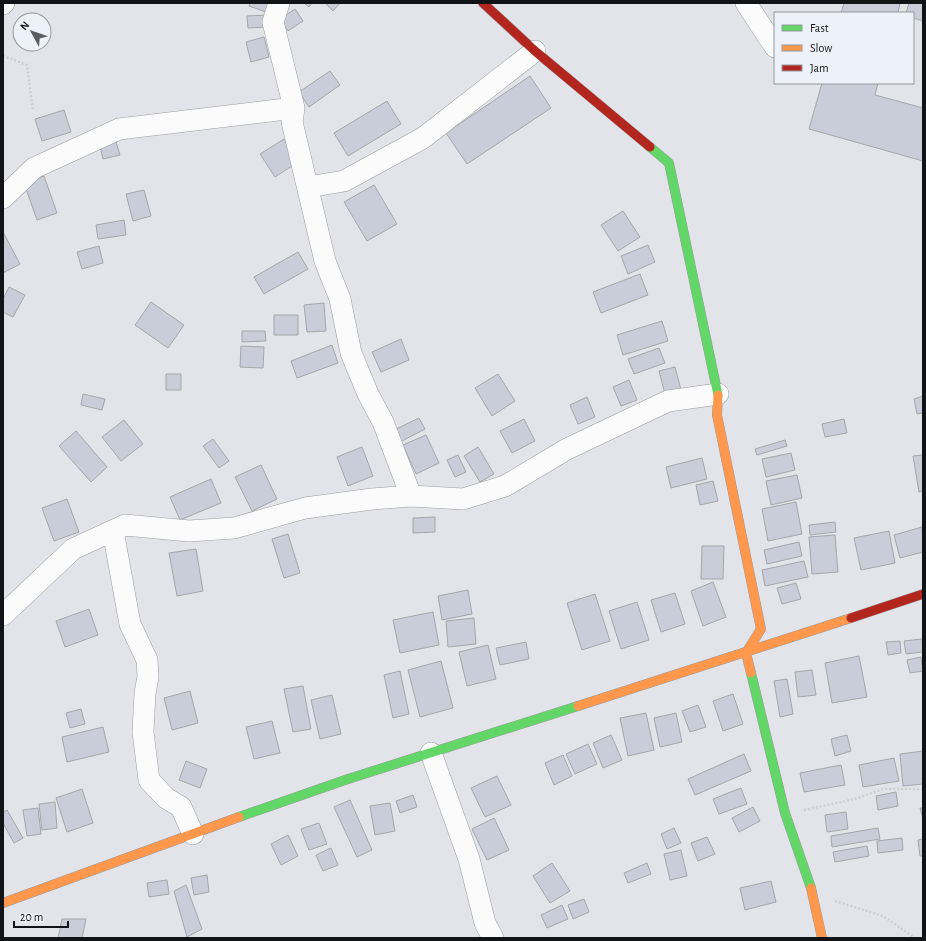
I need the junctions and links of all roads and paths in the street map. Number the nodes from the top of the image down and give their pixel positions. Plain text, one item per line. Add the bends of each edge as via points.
1 (279, 3) edge
2 (483, 3) edge
3 (746, 3) edge
4 (774, 45) edge
5 (535, 51) junction
6 (3, 56) edge
7 (294, 108) junction
8 (33, 110) dead end
9 (308, 187) junction
10 (3, 198) edge
11 (718, 394) junction
12 (410, 496) junction
13 (113, 531) junction
14 (923, 594) edge
15 (3, 615) edge
16 (746, 653) junction
17 (430, 753) junction
18 (923, 790) edge
19 (785, 813) junction
20 (193, 834) junction
21 (813, 894) junction
22 (3, 903) edge
23 (493, 938) edge
24 (822, 938) edge
25 (915, 938) edge

1 - 7 street via 273,22
2 - 5 street
3 - 4 street
5 - 9 street via 423,138 344,182
5 - 11 street via 669,164
6 - 8 path via 27,65
7 - 9 street via 292,122
7 - 10 street via 119,129 34,168
9 - 12 street via 325,261 340,299 351,354 383,422
11 - 12 street via 668,401 567,450 505,486 463,499
11 - 16 street via 717,415 761,629
12 - 13 street via 305,508 234,528 189,531 125,525
13 - 15 street via 73,549
13 - 20 street via 130,624 147,660 143,732 149,780 166,798 181,807
14 - 16 street
16 - 17 street
16 - 19 street
17 - 20 street
17 - 23 street via 469,860 485,923
18 - 19 path via 883,789 848,801
19 - 21 street
20 - 22 street
21 - 24 street
21 - 25 path via 884,916

